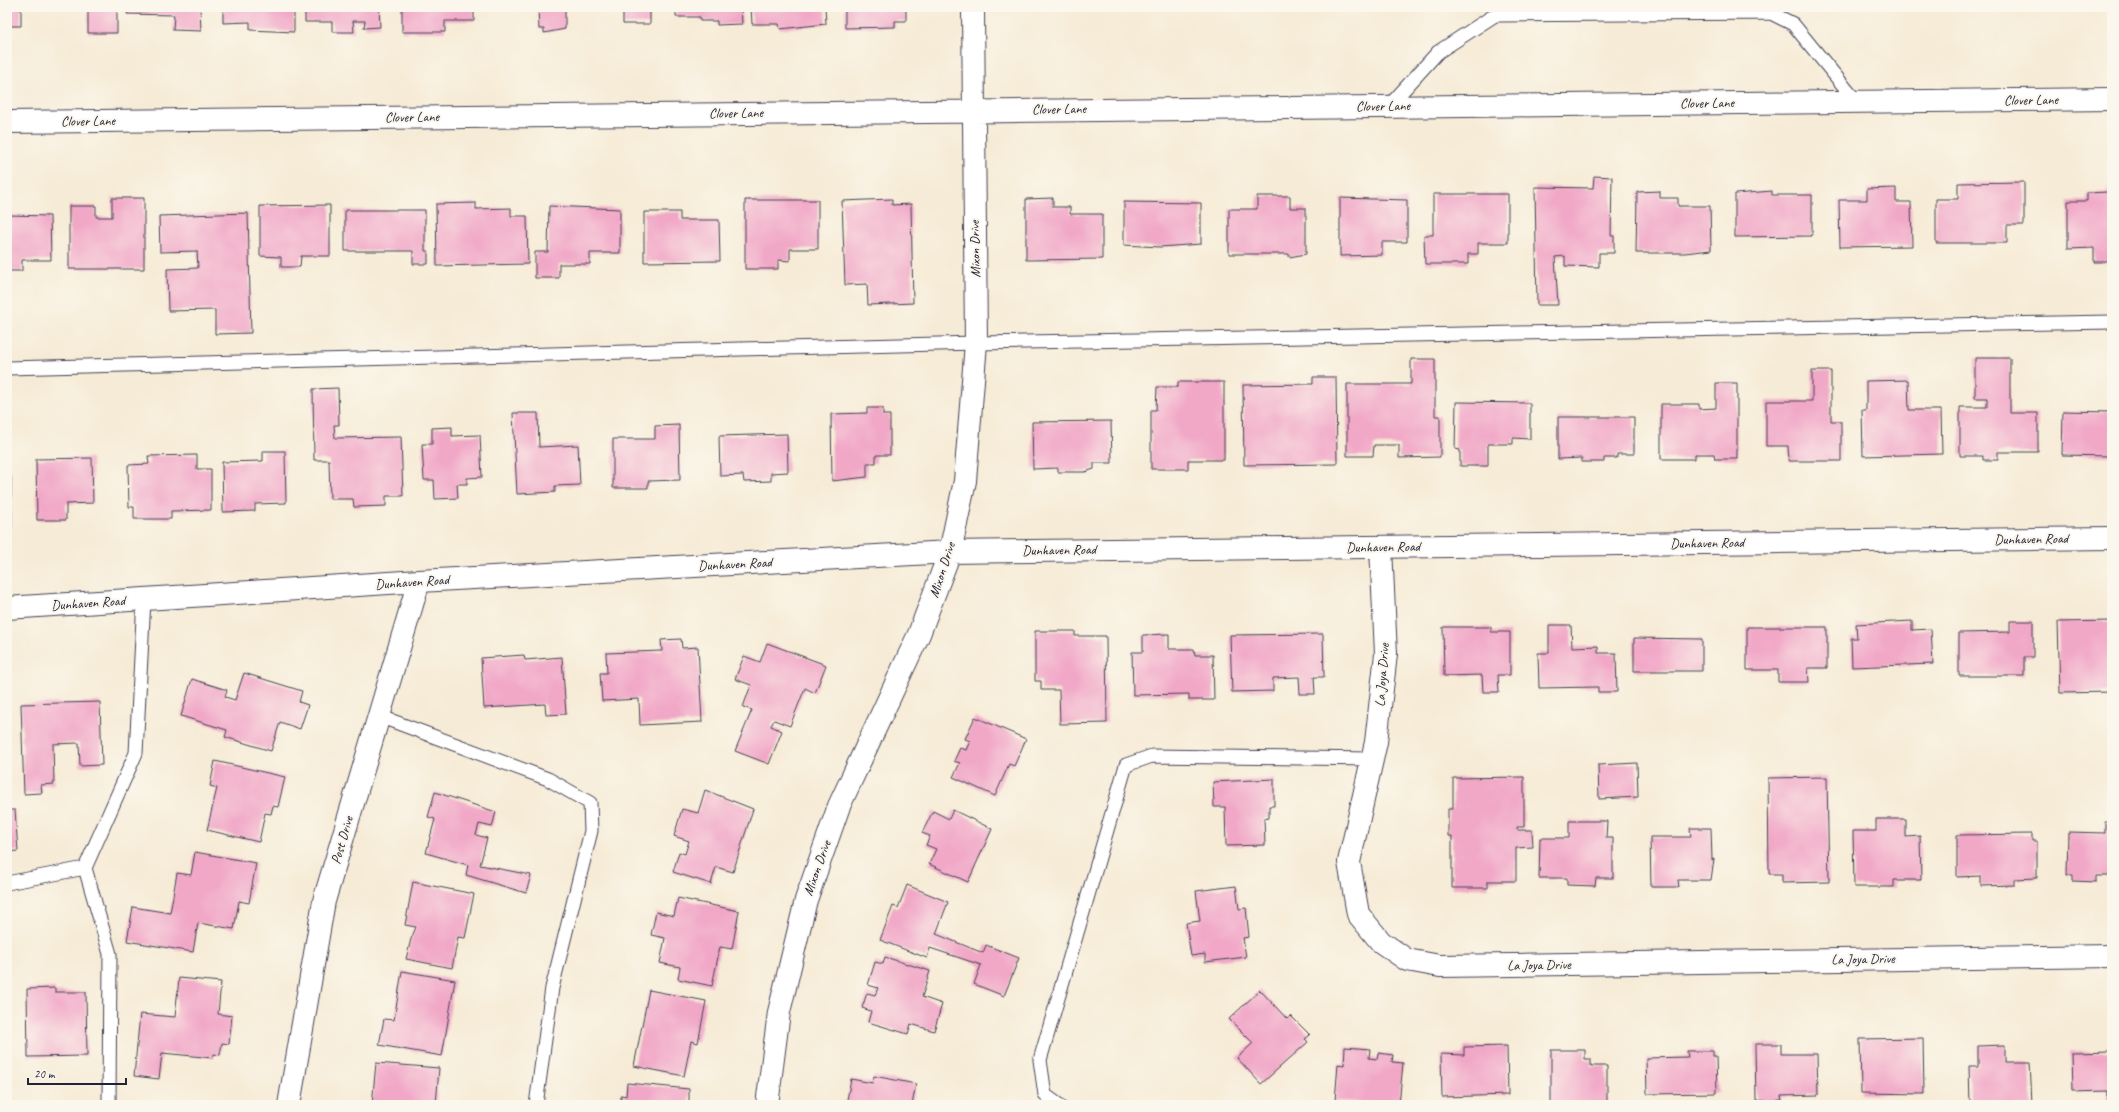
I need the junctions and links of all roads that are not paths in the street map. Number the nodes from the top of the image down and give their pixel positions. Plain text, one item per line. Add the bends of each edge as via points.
1 (973, 7) edge
2 (2112, 99) edge
3 (1856, 101) junction
4 (1389, 106) junction
5 (974, 110) junction
6 (7, 122) edge
7 (2112, 322) edge
8 (976, 343) junction
9 (7, 368) edge
10 (2112, 538) edge
11 (1381, 547) junction
12 (950, 552) junction
13 (419, 581) junction
14 (144, 599) junction
15 (7, 608) edge
16 (379, 716) junction
17 (1373, 759) junction
18 (85, 868) junction
19 (7, 883) edge
20 (2112, 956) edge
21 (109, 1105) edge
22 (290, 1105) edge
23 (536, 1105) edge
24 (767, 1105) edge
25 (1059, 1105) edge

1 - 5 street, Mixon Drive
2 - 3 street, Clover Lane
3 - 4 street, Clover Lane
3 - 4 lane via 1793,24 1771,13 1495,15 1438,52
4 - 5 street, Clover Lane
5 - 6 street, Clover Lane
5 - 8 street, Mixon Drive
7 - 8 lane
8 - 9 lane
8 - 12 street, Mixon Drive via 965,481
10 - 11 street, Dunhaven Road
11 - 12 street, Dunhaven Road
11 - 17 street, La Joya Drive via 1386,654
12 - 13 street, Dunhaven Road
12 - 24 street, Mixon Drive via 920,634 839,806 806,900 779,1012
13 - 14 street, Dunhaven Road
13 - 16 street, Post Drive
14 - 15 street, Dunhaven Road
14 - 18 lane via 136,753
16 - 22 street, Post Drive via 324,901
16 - 23 lane via 548,779 590,803 592,831 552,988
17 - 20 street, La Joya Drive via 1349,862 1358,914 1381,942 1407,960 1440,966
17 - 25 lane via 1152,756 1126,765 1040,1060 1045,1095
18 - 19 lane
18 - 21 lane via 110,954

